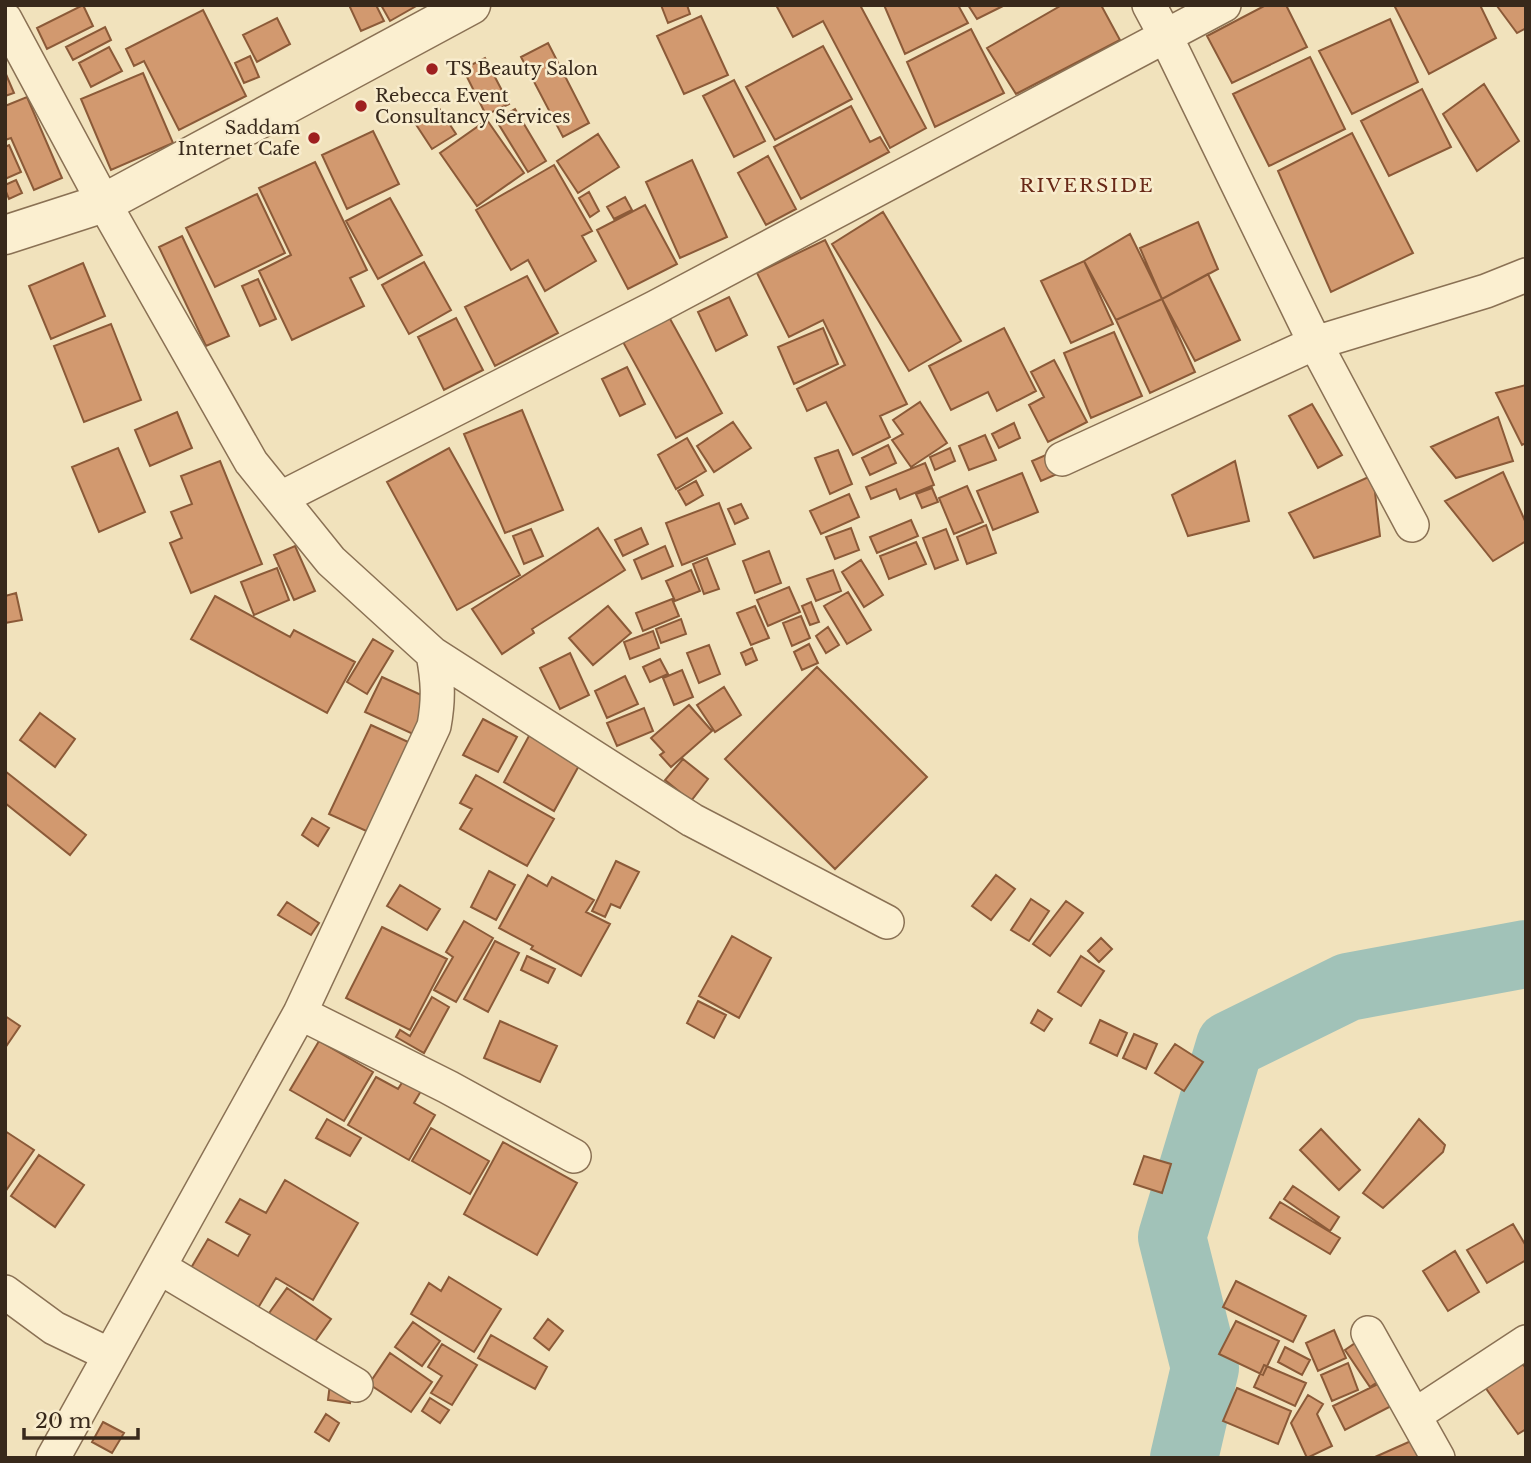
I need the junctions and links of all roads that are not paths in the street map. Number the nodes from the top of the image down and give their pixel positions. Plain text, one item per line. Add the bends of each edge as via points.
1 (471, 5) edge
2 (1149, 5) edge
3 (1224, 5) edge
4 (5, 19) edge
5 (1165, 35) junction
6 (104, 203) junction
7 (5, 236) edge
8 (1526, 275) edge
9 (1315, 343) junction
10 (1062, 459) dead end
11 (281, 498) junction
12 (1412, 525) dead end
13 (433, 654) junction
14 (887, 922) dead end
15 (300, 1013) junction
16 (574, 1156) dead end
17 (159, 1267) junction
18 (5, 1292) edge
19 (1368, 1333) dead end
20 (1526, 1342) edge
21 (110, 1355) junction
22 (356, 1385) dead end
23 (1415, 1416) junction
24 (53, 1458) edge
25 (1438, 1458) edge

1 - 6 street
2 - 5 street
3 - 5 street
4 - 6 street
5 - 9 street
5 - 11 street via 656,307
6 - 7 street
6 - 11 street via 251,462
8 - 9 street
9 - 10 street
9 - 12 street
11 - 13 street via 331,561
13 - 14 street via 692,820
13 - 15 street via 439,686 435,726
15 - 16 street
15 - 17 street
17 - 21 street
17 - 22 street
18 - 21 street via 54,1328
19 - 23 street
20 - 23 street
21 - 24 street
23 - 25 street

